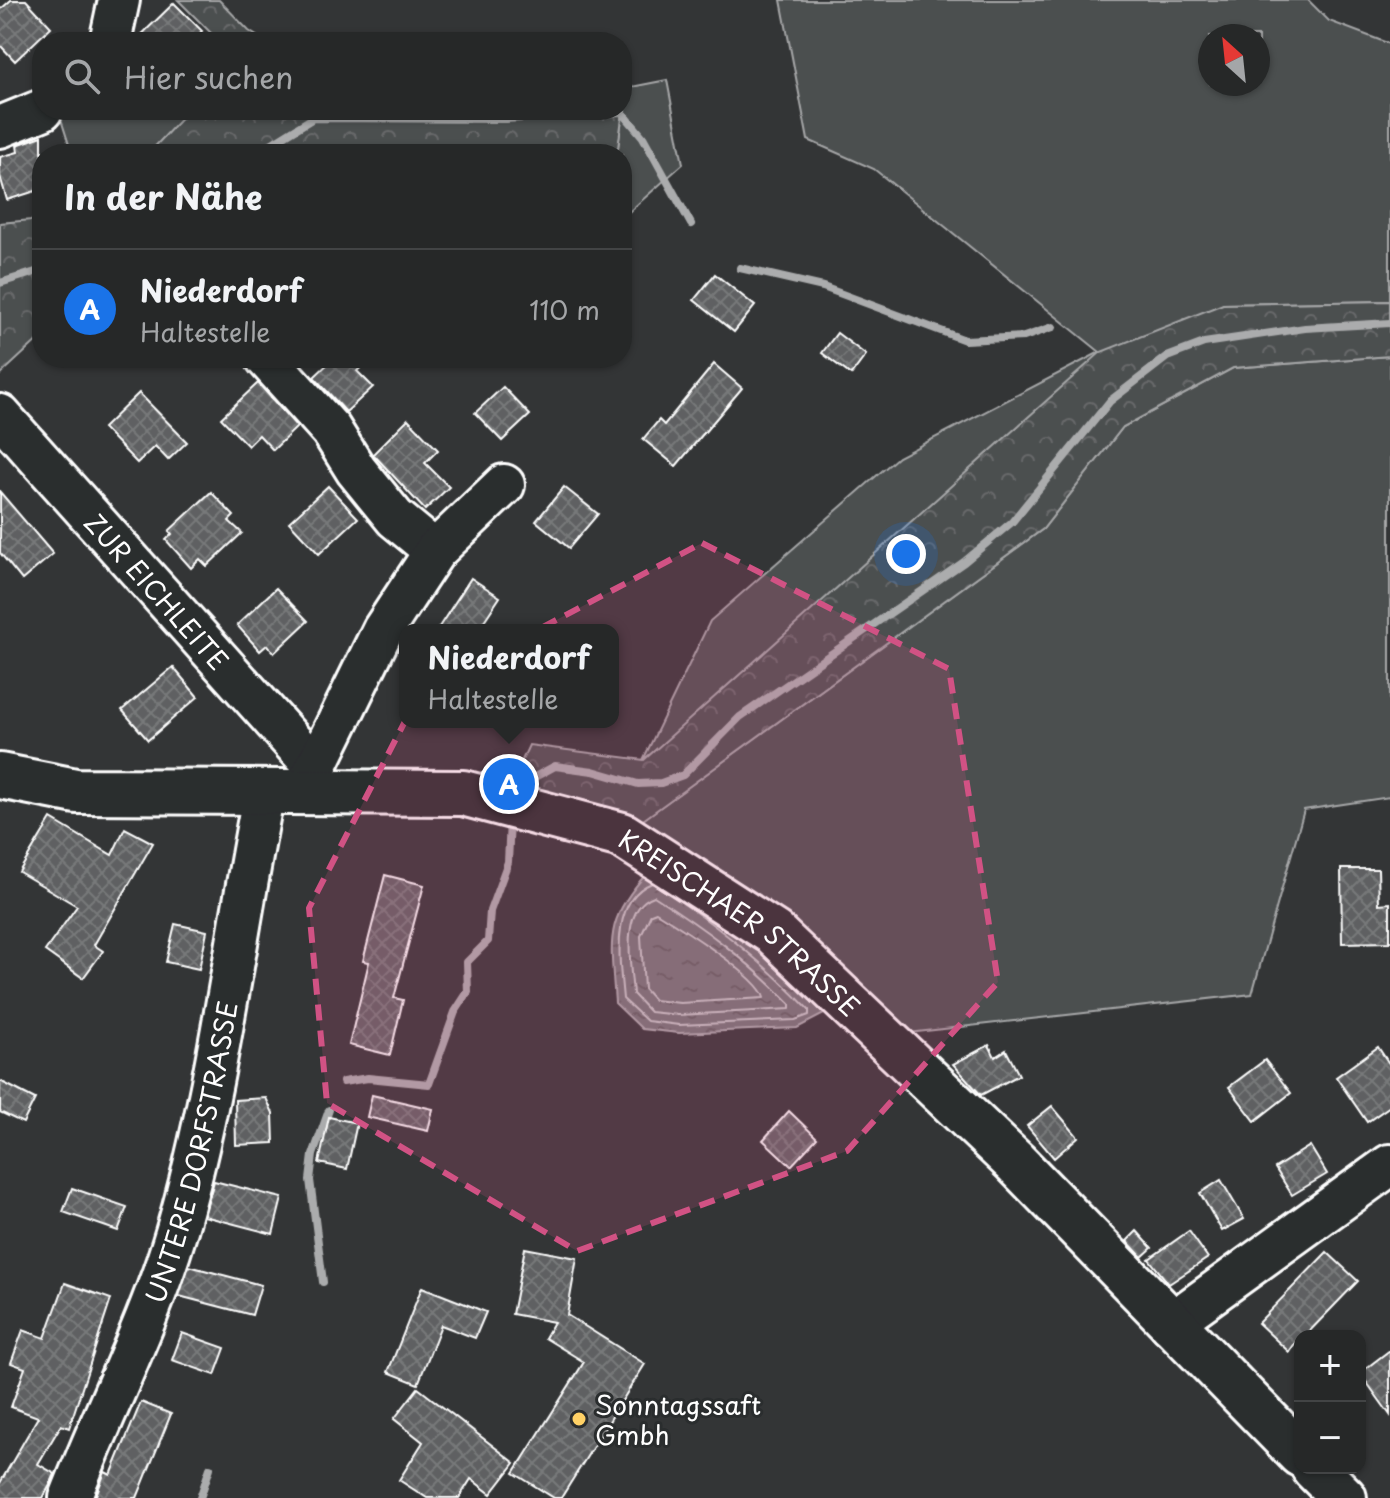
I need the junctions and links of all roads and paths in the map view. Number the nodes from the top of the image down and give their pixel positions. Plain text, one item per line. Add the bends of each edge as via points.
1 (119, 0) edge
2 (112, 32) edge
3 (32, 114) edge
4 (0, 127) edge
5 (275, 368) edge
6 (0, 415) edge
7 (504, 485) dead end
8 (435, 551) junction
9 (0, 776) edge
10 (294, 783) junction
11 (1390, 1165) edge
12 (1170, 1324) junction
13 (1294, 1448) edge
14 (1320, 1474) edge
15 (70, 1498) edge
16 (1344, 1498) edge

1 - 2 street
3 - 4 street
5 - 8 street via 331,430 395,518
6 - 10 street, ZUR EICHLEITE
7 - 8 street
8 - 10 street
9 - 10 main road, KREISCHAER STRASSE via 76,791
10 - 12 main road, KREISCHAER STRASSE via 463,793 622,835 774,933 1015,1162
10 - 15 street, UNTERE DORFSTRASSE via 174,1237
11 - 12 street
12 - 13 main road, KREISCHAER STRASSE
14 - 16 main road

